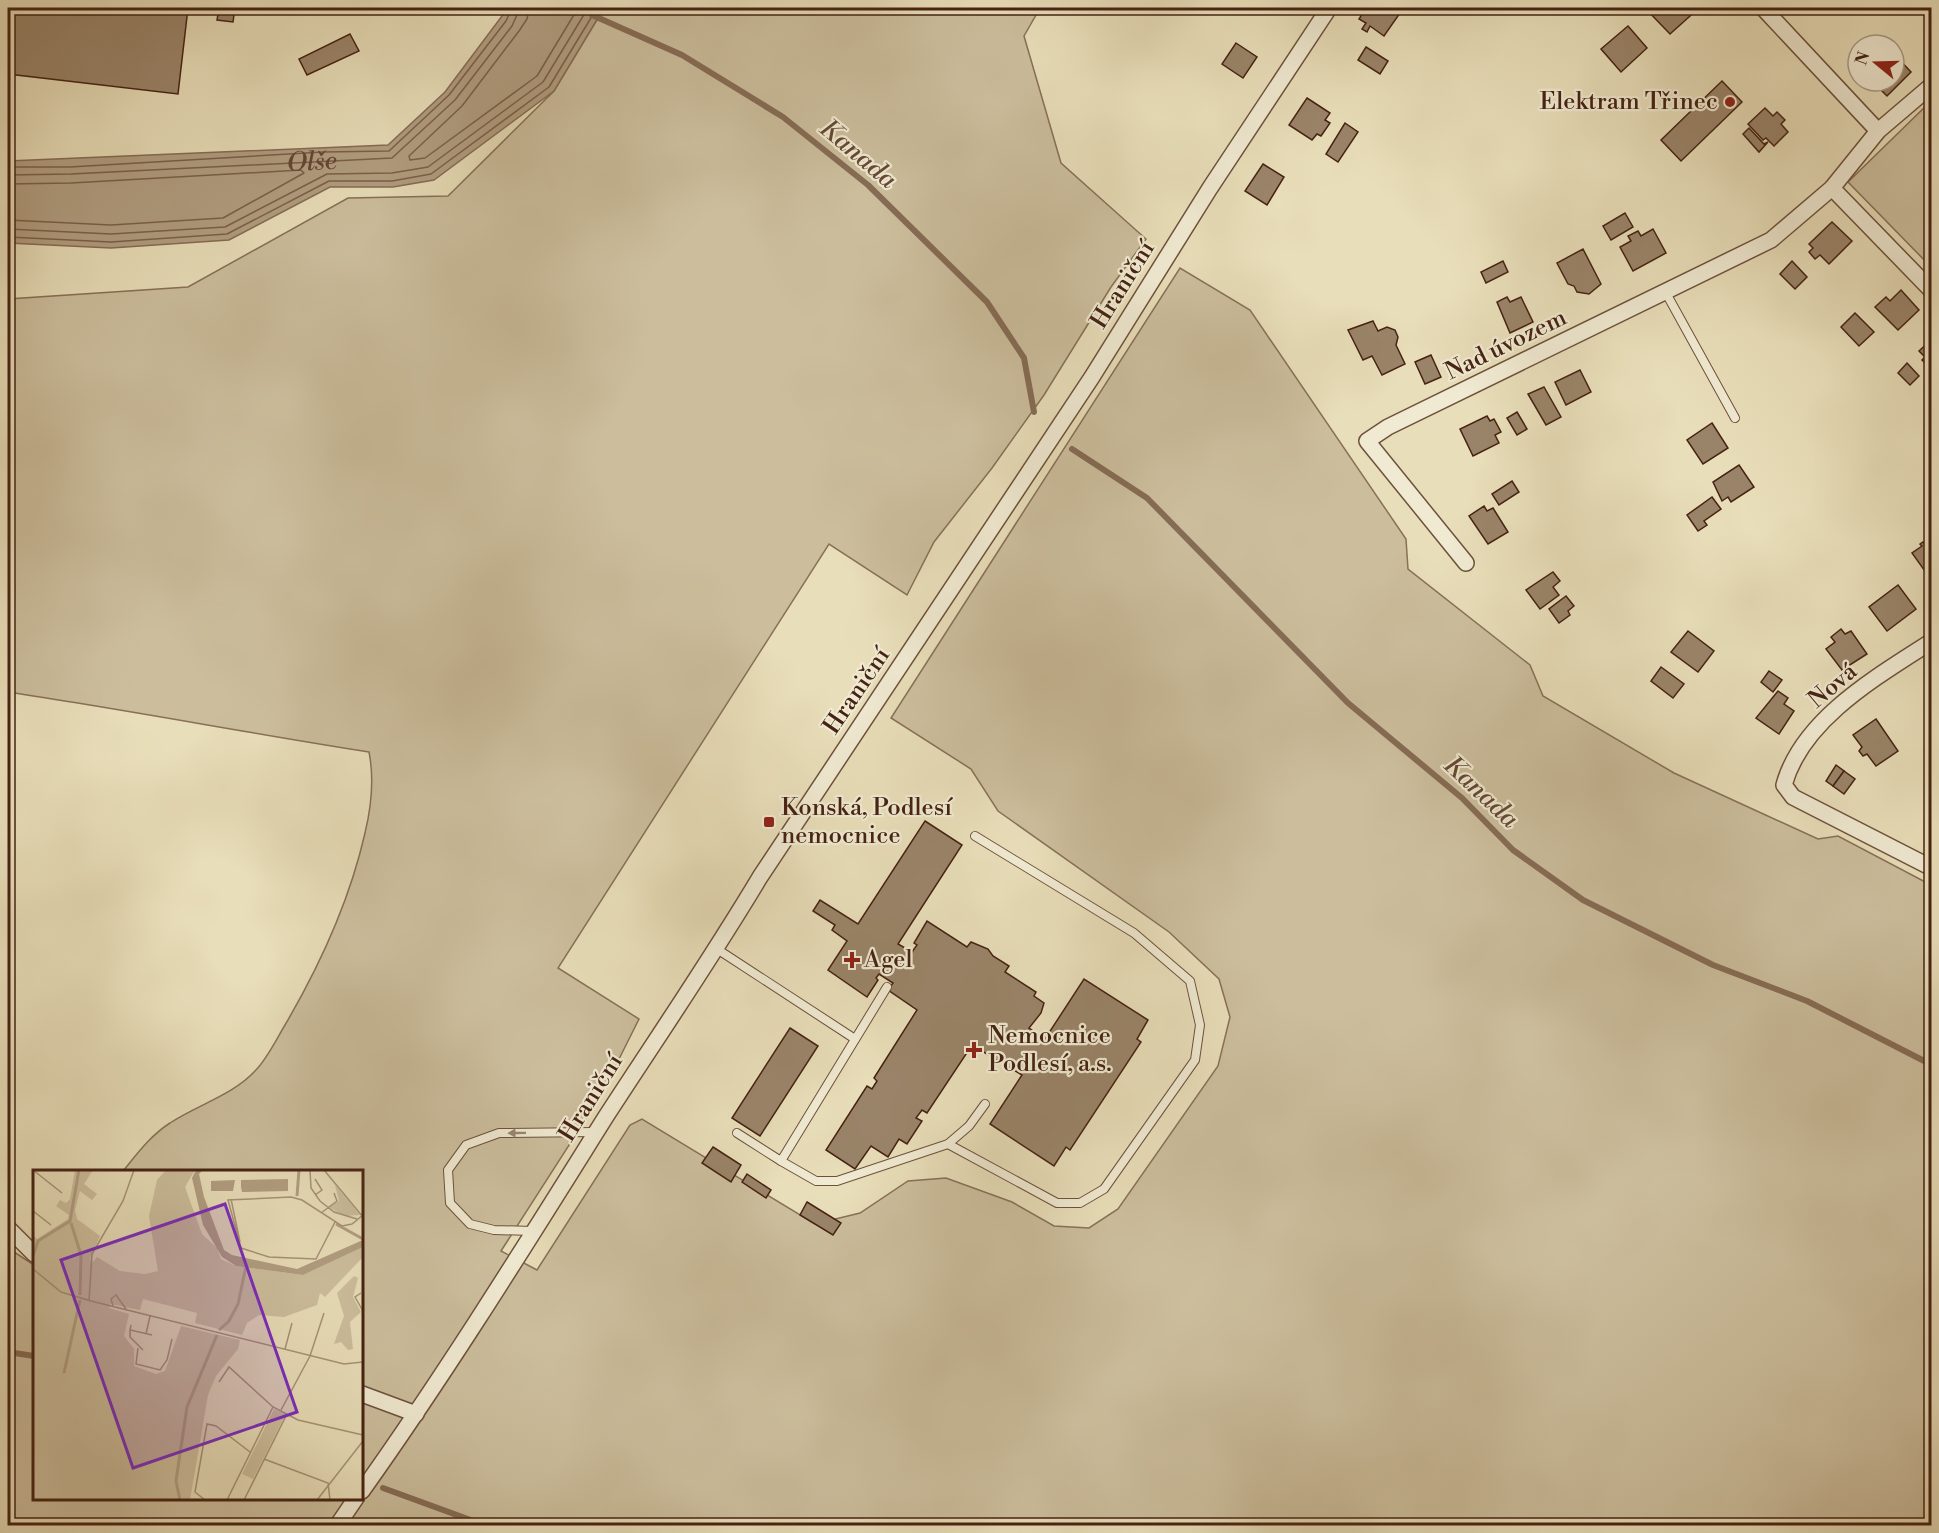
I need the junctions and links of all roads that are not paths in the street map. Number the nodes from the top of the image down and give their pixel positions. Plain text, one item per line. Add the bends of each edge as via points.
1 (276, 8) edge
2 (297, 8) edge
3 (1329, 8) edge
4 (1763, 8) edge
5 (1930, 91) edge
6 (1878, 131) junction
7 (1832, 188) junction
8 (1932, 291) edge
9 (1666, 292) junction
10 (1735, 418) dead end
11 (1466, 563) dead end
12 (1932, 640) edge
13 (975, 836) dead end
14 (1932, 867) edge
15 (717, 949) junction
16 (887, 987) dead end
17 (855, 1039) junction
18 (985, 1104) dead end
19 (596, 1132) junction
20 (737, 1133) dead end
21 (948, 1144) junction
22 (781, 1161) junction
23 (8, 1228) edge
24 (534, 1231) junction
25 (33, 1253) edge
26 (363, 1394) edge
27 (416, 1414) junction
28 (363, 1490) edge
29 (355, 1500) edge
30 (337, 1526) edge

1 - 2 lane
3 - 15 street, Hraniční via 1092,377 760,877
4 - 6 street
5 - 6 street, Nad úvozem
6 - 7 street, Nad úvozem
7 - 8 street
7 - 9 street, Nad úvozem via 1771,240
9 - 10 lane
9 - 11 street, Nad úvozem via 1388,427 1367,441
12 - 14 street, Nová via 1826,716 1788,770 1784,785 1793,796
13 - 21 lane via 1134,933 1190,981 1200,1026 1195,1060 1104,1189 1080,1203 1057,1203
15 - 17 lane
15 - 19 street, Hraniční
16 - 17 lane
17 - 22 lane
18 - 21 lane via 969,1126
19 - 24 street, Hraniční
19 -> 24 lane via 499,1133 466,1145 448,1170 450,1203 470,1224 494,1230
20 - 22 lane
21 - 22 lane via 837,1180 816,1181
23 - 25 street
24 - 27 street, Hraniční
26 - 27 street
27 - 28 street, Hraniční
29 - 30 street

